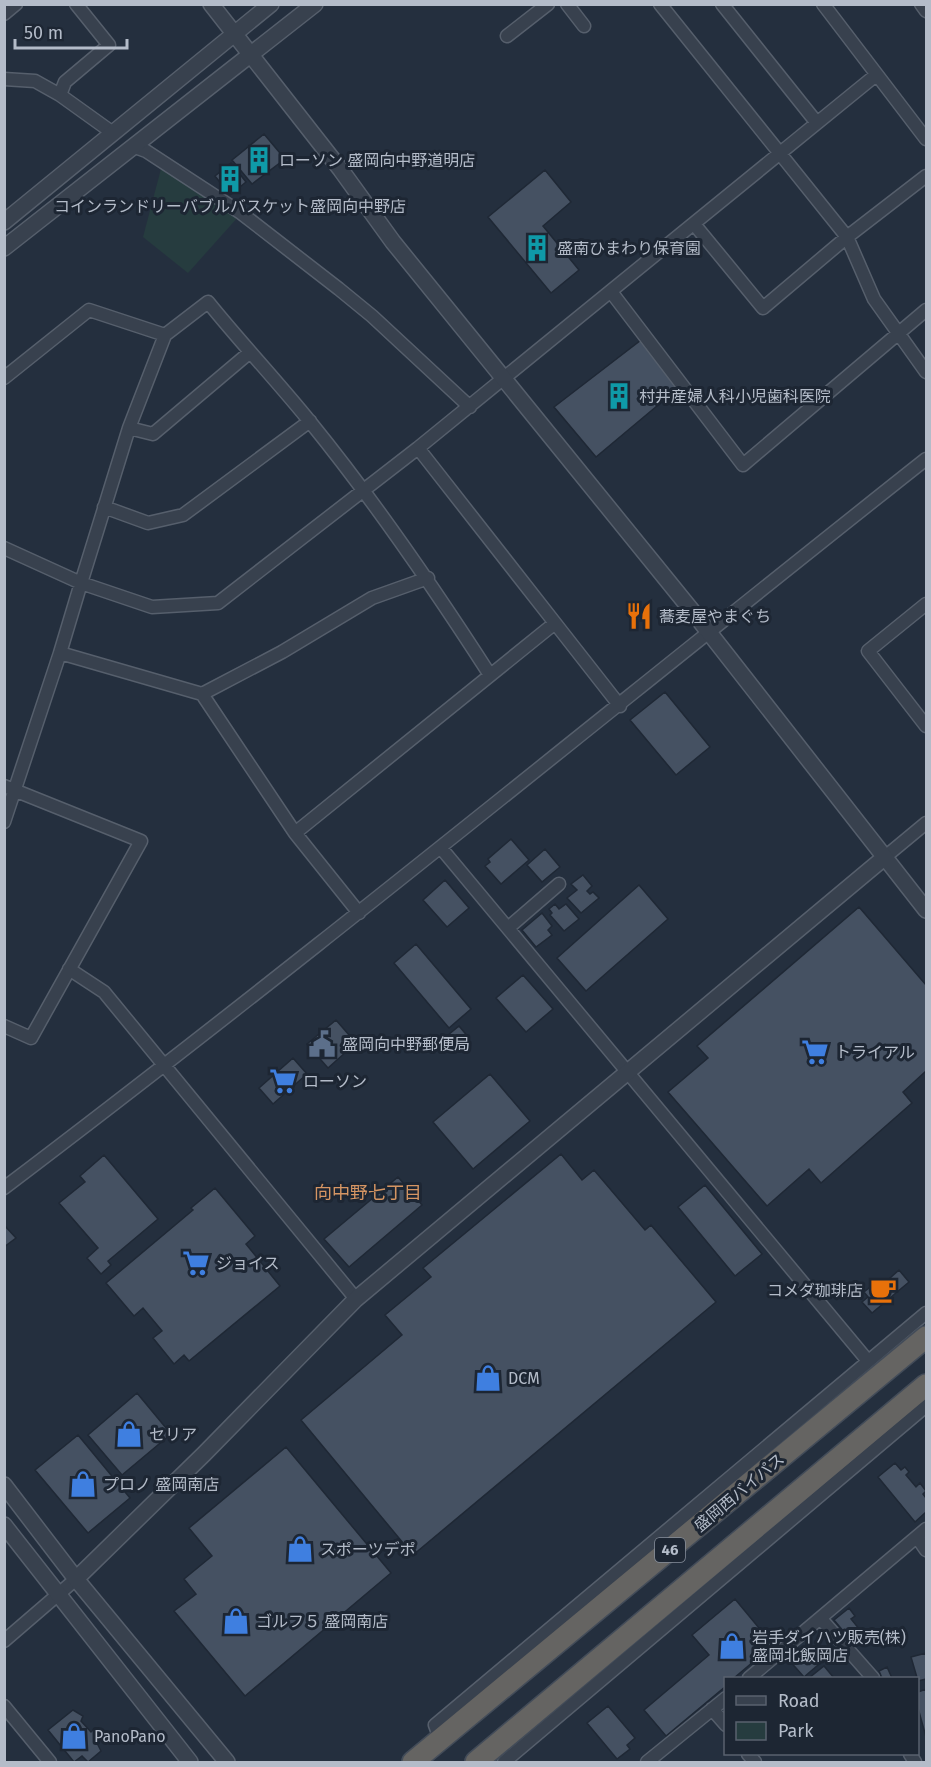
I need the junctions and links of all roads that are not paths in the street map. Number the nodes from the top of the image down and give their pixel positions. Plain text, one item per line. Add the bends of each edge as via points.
1 (16, 4) edge
2 (76, 4) edge
3 (211, 4) edge
4 (271, 4) edge
5 (315, 4) edge
6 (548, 4) edge
7 (567, 4) edge
8 (660, 4) edge
9 (722, 4) edge
10 (823, 4) edge
11 (921, 4) edge
12 (927, 11) edge
13 (4, 14) edge
14 (584, 26) dead end
15 (235, 33) junction
16 (507, 36) dead end
17 (252, 55) junction
18 (876, 75) junction
19 (4, 79) edge
20 (60, 95) junction
21 (817, 123) junction
22 (113, 134) junction
23 (927, 139) edge
24 (135, 147) junction
25 (779, 153) junction
26 (927, 176) edge
27 (4, 222) edge
28 (694, 224) junction
29 (847, 237) junction
30 (4, 248) edge
31 (612, 293) junction
32 (927, 310) edge
33 (897, 333) junction
34 (165, 335) junction
35 (249, 353) junction
36 (927, 372) edge
37 (4, 378) edge
38 (504, 379) junction
39 (470, 407) junction
40 (310, 421) junction
41 (129, 428) junction
42 (418, 448) junction
43 (927, 459) edge
44 (363, 489) junction
45 (104, 507) junction
46 (4, 548) edge
47 (428, 578) junction
48 (81, 583) junction
49 (927, 603) edge
50 (555, 623) junction
51 (708, 632) junction
52 (60, 653) junction
53 (490, 675) junction
54 (202, 694) junction
55 (620, 706) junction
56 (927, 726) edge
57 (10, 788) edge
58 (4, 822) edge
59 (927, 823) edge
60 (295, 833) junction
61 (441, 848) junction
62 (885, 857) junction
63 (559, 884) dead end
64 (927, 910) edge
65 (358, 913) junction
66 (508, 928) junction
67 (69, 969) junction
68 (4, 1026) edge
69 (164, 1067) junction
70 (629, 1072) junction
71 (4, 1188) edge
72 (356, 1299) junction
73 (927, 1313) edge
74 (927, 1337) edge
75 (868, 1360) junction
76 (927, 1385) edge
77 (927, 1406) edge
78 (4, 1485) edge
79 (4, 1525) edge
80 (922, 1533) edge
81 (927, 1550) edge
82 (76, 1579) junction
83 (60, 1595) junction
84 (821, 1619) junction
85 (4, 1641) edge
86 (750, 1677) edge
87 (872, 1677) edge
88 (724, 1700) edge
89 (4, 1706) edge
90 (712, 1709) junction
91 (724, 1723) edge
92 (441, 1741) junction
93 (50, 1762) edge
94 (190, 1762) edge
95 (227, 1762) edge
96 (413, 1762) edge
97 (476, 1762) edge
98 (504, 1762) edge
99 (647, 1762) edge

1 - 13 street
2 - 20 street via 109,45 65,82
3 - 15 street
4 - 15 street
5 - 17 street
6 - 16 street
7 - 14 street
8 - 25 street
9 - 21 street
10 - 18 street
11 - 12 street
15 - 17 street
15 - 22 street
17 - 24 street
17 - 38 street via 393,242
18 - 21 street
18 - 23 street
19 - 20 street via 35,81
20 - 22 street
21 - 25 street
22 - 27 street
24 - 30 street
24 - 39 street via 241,213 372,316
25 - 28 street
25 - 29 street
26 - 29 street
28 - 29 street via 764,308
28 - 31 street
29 - 33 street via 874,299
31 - 33 street via 743,465
31 - 38 street
32 - 33 street
33 - 36 street
34 - 35 street via 208,302
34 - 37 street via 90,310
34 - 41 street
35 - 40 street
35 - 41 street via 153,434
38 - 39 street
38 - 51 street
39 - 42 street
40 - 44 street
40 - 45 street via 183,515 148,523
41 - 45 street
42 - 44 street
42 - 50 street
43 - 51 street
44 - 47 street
44 - 48 street via 218,603 152,607
45 - 48 street
46 - 48 street
47 - 53 street
47 - 54 street via 372,598
48 - 52 street
49 - 56 street via 868,651
50 - 53 street
50 - 55 street
51 - 55 street
51 - 62 street
52 - 54 street
52 - 57 street
53 - 60 street
54 - 60 street
55 - 61 street
57 - 58 street
57 - 67 street via 141,841
59 - 62 street
60 - 65 street
61 - 65 street
61 - 66 street
62 - 64 street
62 - 70 street
63 - 66 street
65 - 69 street
66 - 70 street
67 - 68 street via 31,1038
67 - 69 street via 104,992
69 - 71 street
69 - 72 street
70 - 72 street
70 - 75 street
72 - 82 street
73 - 75 street
74 - 92 highway, 盛岡西バイパス / 46
75 - 92 street via 435,1725
76 - 97 highway, 46
77 - 98 street
78 - 82 street
79 - 83 street
80 - 81 street
80 - 84 street
82 - 83 street
82 - 95 street
83 - 85 street
83 - 94 street
84 - 86 street
84 - 87 street
88 - 90 street
89 - 93 street
90 - 91 street
90 - 99 street
92 - 96 highway, 盛岡西バイパス / 46

